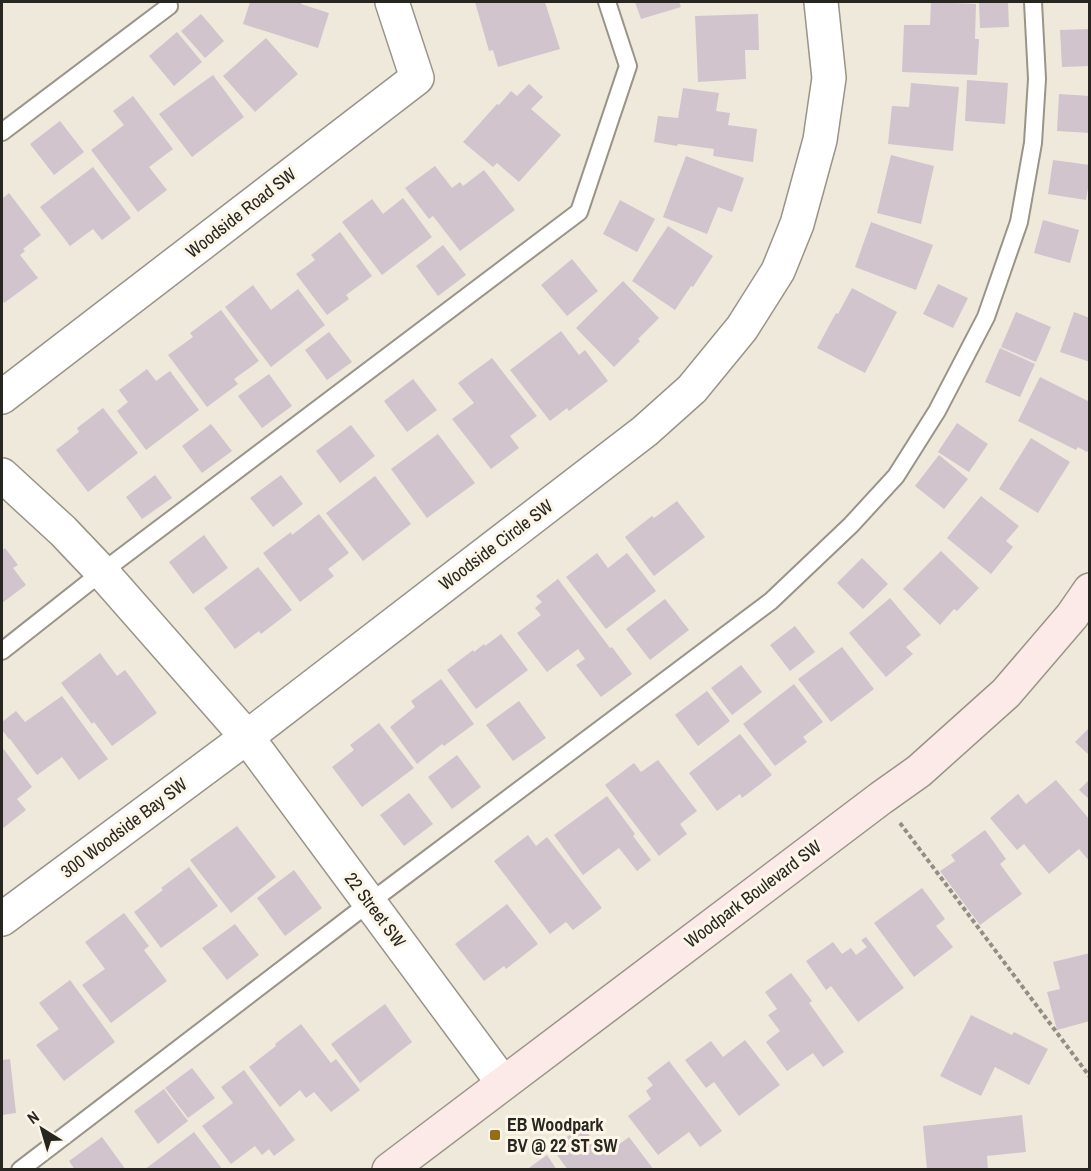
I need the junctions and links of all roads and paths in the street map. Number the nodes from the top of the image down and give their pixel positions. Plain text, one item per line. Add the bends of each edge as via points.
1 (168, 2) edge
2 (392, 2) edge
3 (607, 2) edge
4 (821, 2) edge
5 (1033, 2) edge
6 (2, 132) edge
7 (2, 397) edge
8 (2, 475) edge
9 (102, 572) junction
10 (1089, 590) edge
11 (2, 651) edge
12 (247, 737) junction
13 (881, 798) junction
14 (369, 903) junction
15 (2, 919) edge
16 (1089, 1077) edge
17 (503, 1083) junction
18 (20, 1170) edge
19 (389, 1170) edge

1 - 6 lane via 169,6
2 - 7 street, Woodside Road SW via 417,78
3 - 9 lane via 628,66 579,212
4 - 12 street, Woodside Circle SW via 829,78 820,140 797,224 778,271 742,328 692,389 645,431
5 - 14 lane via 1037,79 1033,143 1019,222 986,317 937,411 896,476 771,601
8 - 9 street
9 - 11 lane
9 - 12 street
10 - 13 street, Woodpark Boulevard SW via 1072,616 1006,693 919,771
12 - 14 street, 22 Street SW
12 - 15 street, 300 Woodside Bay SW
13 - 16 path
13 - 17 street, Woodpark Boulevard SW
14 - 17 street, 22 Street SW
14 - 18 lane
17 - 19 street, Woodpark Boulevard SW

